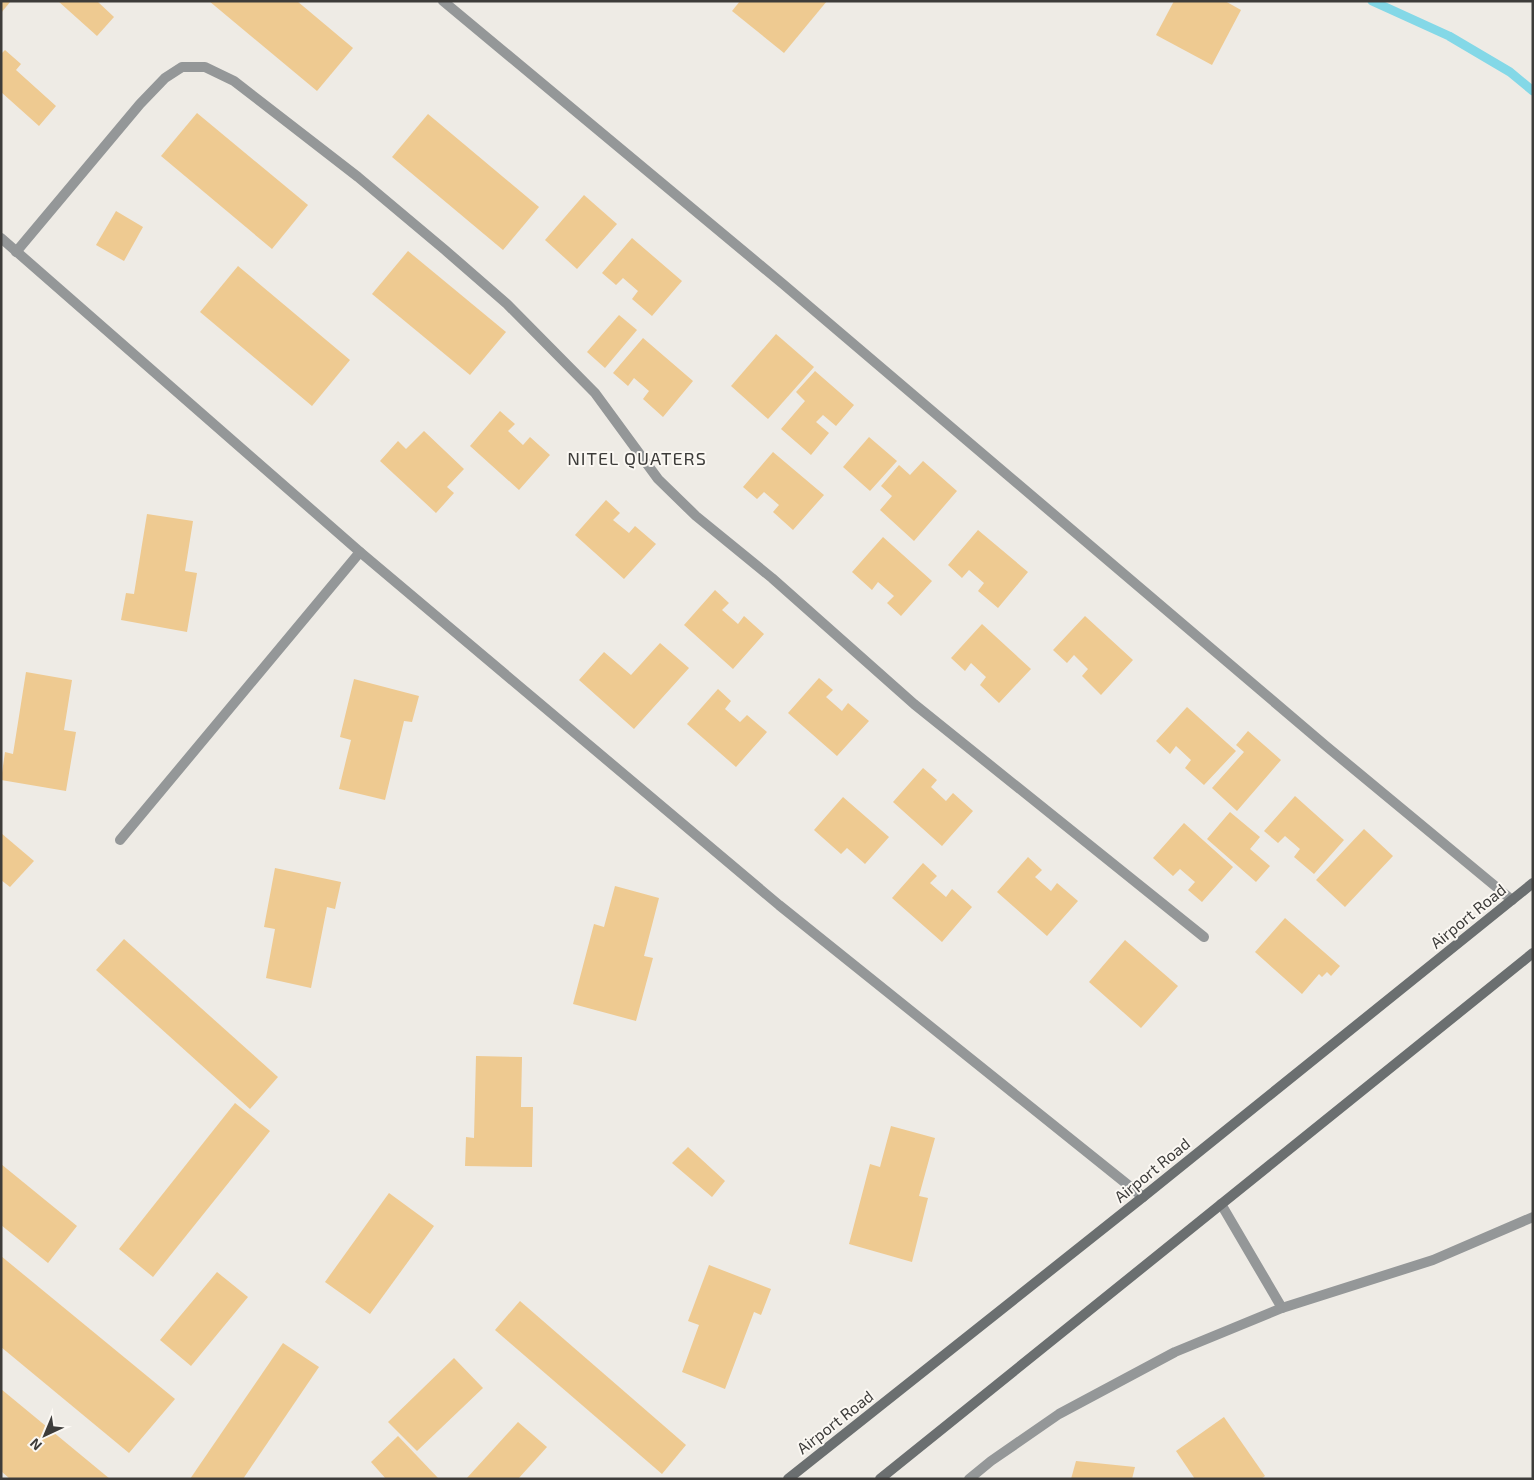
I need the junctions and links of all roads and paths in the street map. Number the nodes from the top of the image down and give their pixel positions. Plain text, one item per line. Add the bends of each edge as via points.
1 (443, 1) edge
2 (1, 238) edge
3 (16, 252) junction
4 (360, 552) junction
5 (120, 840) dead end
6 (1533, 883) edge
7 (1512, 900) junction
8 (1204, 938) dead end
9 (1533, 953) edge
10 (1143, 1197) junction
11 (1220, 1204) junction
12 (1533, 1217) edge
13 (1282, 1308) junction
14 (788, 1479) edge
15 (880, 1479) edge
16 (970, 1479) edge

1 - 7 street
2 - 3 street
3 - 4 street
3 - 8 street via 165,78 182,67 205,66 234,81 358,177 507,304 595,393 658,479 696,516 772,578 914,704
4 - 5 street
4 - 10 street via 779,905
6 - 7 street, Airport Road
7 - 10 street, Airport Road
9 - 11 street
10 - 14 street, Airport Road
11 - 13 street
11 - 15 street
12 - 13 street via 1433,1260
13 - 16 street via 1175,1352 1059,1414

